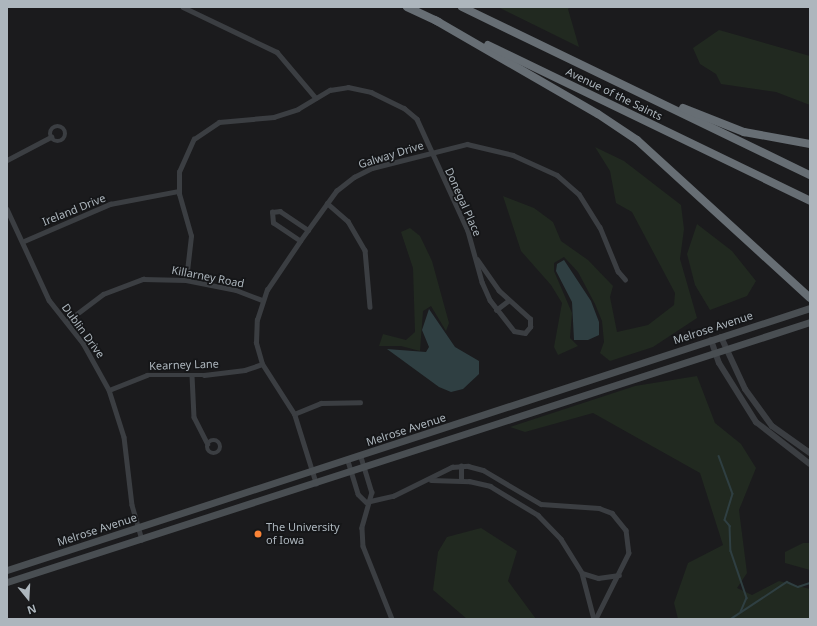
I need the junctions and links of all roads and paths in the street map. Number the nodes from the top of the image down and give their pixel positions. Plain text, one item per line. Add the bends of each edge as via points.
1 (183, 7) edge
2 (408, 7) edge
3 (462, 7) edge
4 (435, 20) junction
5 (512, 31) junction
6 (316, 98) junction
7 (51, 137) dead end
8 (810, 144) edge
9 (432, 152) junction
10 (7, 160) edge
11 (810, 175) edge
12 (179, 191) junction
13 (810, 201) edge
14 (327, 203) junction
15 (7, 209) edge
16 (308, 230) junction
17 (24, 240) junction
18 (300, 241) junction
19 (477, 260) junction
20 (625, 279) dead end
21 (186, 280) junction
22 (810, 298) edge
23 (262, 300) junction
24 (508, 301) junction
25 (370, 307) dead end
26 (810, 308) edge
27 (496, 310) junction
28 (66, 322) junction
29 (810, 322) edge
30 (721, 337) junction
31 (711, 340) junction
32 (725, 349) junction
33 (715, 352) junction
34 (262, 364) junction
35 (192, 375) junction
36 (109, 390) junction
37 (360, 402) dead end
38 (294, 414) junction
39 (208, 444) dead end
40 (810, 453) edge
41 (361, 457) junction
42 (348, 461) junction
43 (810, 464) edge
44 (461, 466) junction
45 (365, 469) junction
46 (313, 472) junction
47 (352, 473) junction
48 (431, 480) junction
49 (461, 480) junction
50 (316, 484) junction
51 (528, 498) junction
52 (371, 501) junction
53 (524, 505) junction
54 (139, 528) junction
55 (142, 540) junction
56 (7, 570) edge
57 (582, 573) junction
58 (619, 575) junction
59 (7, 582) edge
60 (392, 619) edge
61 (595, 619) edge

1 - 6 street via 277,52
2 - 4 highway, Avenue of the Saints
3 - 5 highway, Avenue of the Saints
4 - 13 highway, Avenue of the Saints
4 - 22 highway via 598,114 637,140
5 - 8 highway via 718,123 761,136
5 - 11 highway, Avenue of the Saints
6 - 9 street, Donegal Place via 339,88 371,92 412,114
6 - 12 street, Donegal Place via 281,115 227,120 202,132 181,162
7 - 10 street
9 - 14 street, Galway Drive via 362,172 345,183
9 - 19 street, Donegal Place
9 - 20 street, Galway Drive via 475,144 513,155 557,175 589,207 618,271
12 - 17 street, Ireland Drive via 110,204
12 - 21 street, Donegal Place via 191,236
14 - 16 street, Galway Drive
14 - 25 street via 348,221 363,245 370,273
15 - 17 street, Dublin Drive
16 - 18 street, Galway Drive
16 - 18 street via 280,211 272,212 273,222
17 - 28 street, Dublin Drive via 50,300
18 - 23 street, Galway Drive
19 - 24 street, Donegal Place
19 - 27 street, Donegal Place via 482,282
21 - 23 street, Killarney Road via 236,290
21 - 28 street, Killarney Road via 157,278 122,285 103,294
23 - 34 street, Galway Drive via 256,331
24 - 27 street
24 - 27 street, Donegal Place via 530,319 528,331 517,334
26 - 30 main road, Melrose Avenue
28 - 36 street, Dublin Drive via 93,358
29 - 32 main road, Melrose Avenue
30 - 31 main road, Melrose Avenue
30 - 32 street
31 - 33 street
31 - 41 main road, Melrose Avenue
32 - 33 main road, Melrose Avenue
32 - 40 street via 745,389 772,426
33 - 43 street via 756,422 795,456
33 - 45 main road, Melrose Avenue
34 - 35 street, Kearney Lane via 245,370
34 - 38 street, Galway Drive
35 - 36 street, Kearney Lane via 147,375
35 - 39 street via 194,417
36 - 54 street, Dublin Drive via 124,437 132,505
37 - 38 street via 321,403
38 - 46 street, Galway Drive
41 - 42 main road, Melrose Avenue
41 - 45 street
42 - 46 main road, Melrose Avenue
42 - 47 street
44 - 48 street via 440,472
44 - 49 street
44 - 51 street via 483,470
45 - 47 main road, Melrose Avenue
45 - 52 street
46 - 50 street, Galway Drive
46 - 54 main road, Melrose Avenue
47 - 50 main road, Melrose Avenue
47 - 52 street via 361,498
48 - 49 street
48 - 52 street
49 - 53 street via 490,486
50 - 55 main road, Melrose Avenue
51 - 53 street
51 - 58 street via 554,506 599,508 615,516 626,530 630,545 628,560
52 - 60 street via 362,528 363,546
53 - 57 street via 554,531
54 - 55 street, Dublin Drive
54 - 56 main road, Melrose Avenue
55 - 59 main road, Melrose Avenue
57 - 58 street via 598,578
57 - 61 street
58 - 61 street

